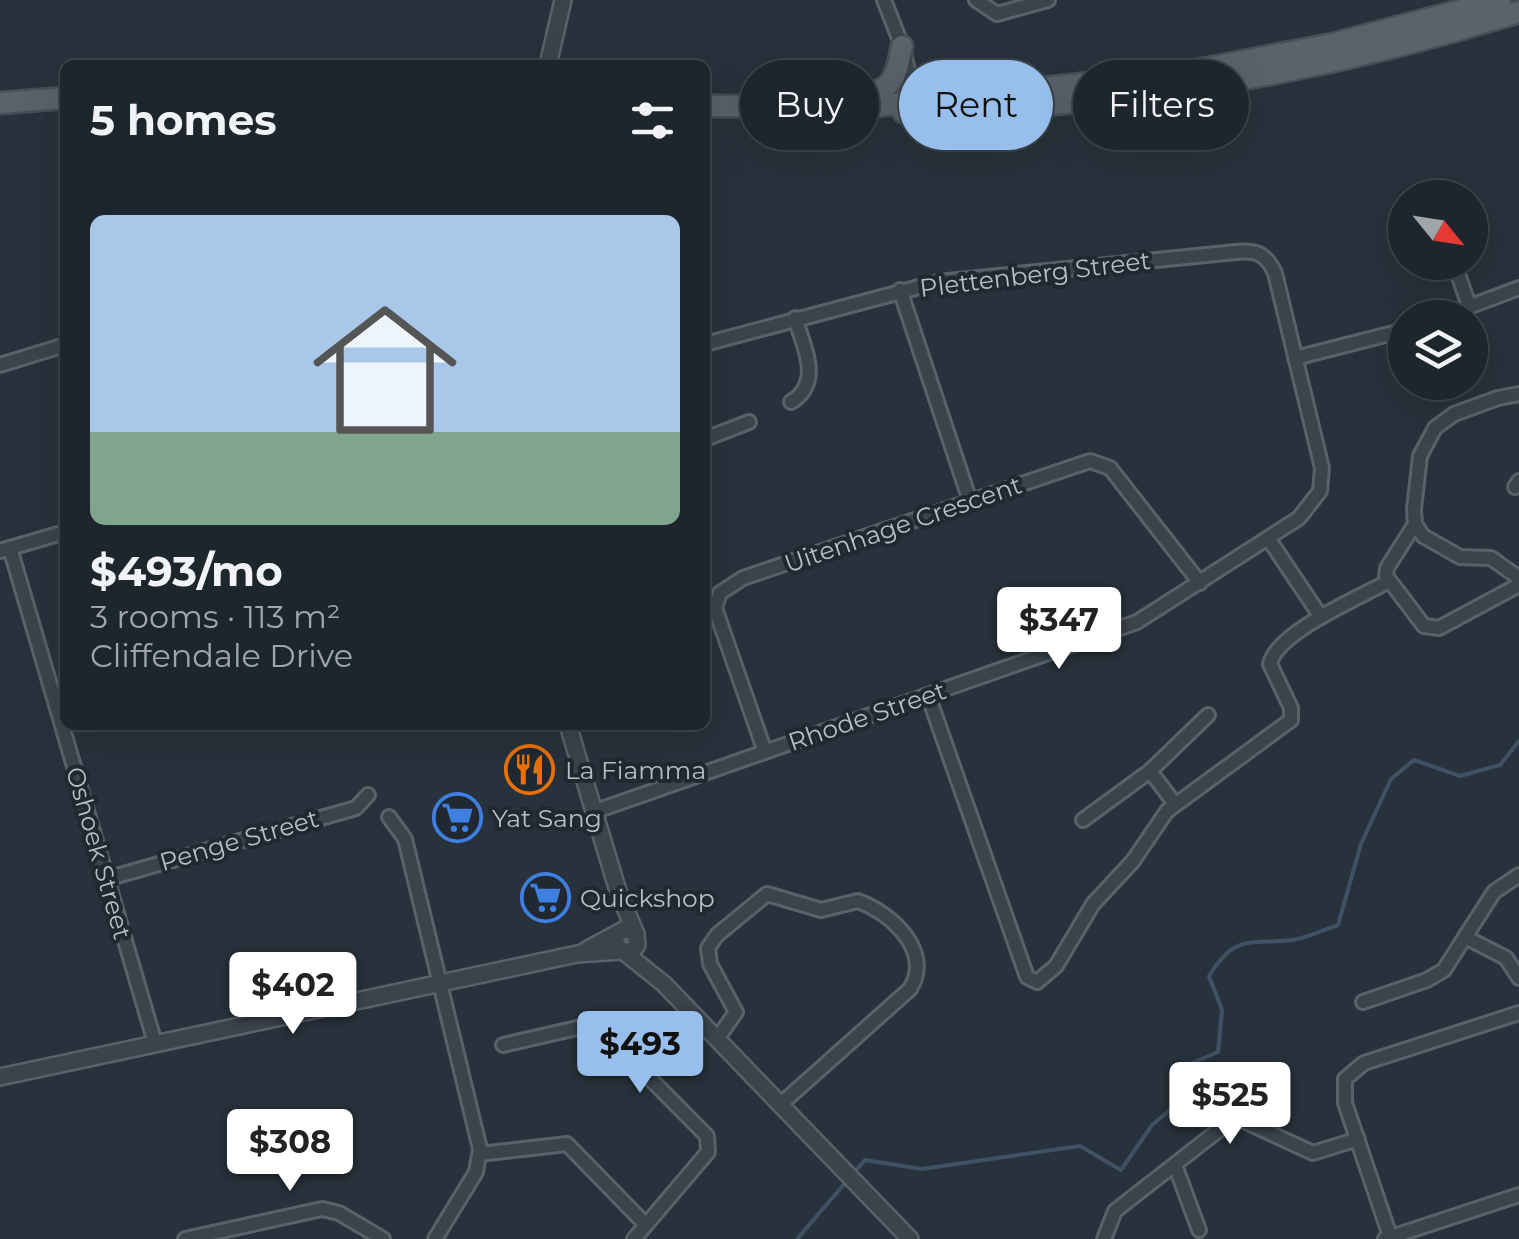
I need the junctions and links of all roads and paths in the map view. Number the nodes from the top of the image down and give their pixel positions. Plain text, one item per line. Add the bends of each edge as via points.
1 (563, 0) edge
2 (976, 0) edge
3 (1048, 0) edge
4 (1500, 0) edge
5 (889, 4) edge
6 (1519, 12) edge
7 (1451, 15) edge
8 (902, 46) junction
9 (549, 60) edge
10 (906, 60) edge
11 (879, 90) edge
12 (1053, 90) edge
13 (60, 98) edge
14 (0, 103) edge
15 (710, 106) edge
16 (740, 107) edge
17 (1519, 288) edge
18 (900, 290) junction
19 (1486, 300) edge
20 (795, 318) junction
21 (1388, 334) edge
22 (710, 343) edge
23 (60, 346) edge
24 (1295, 358) junction
25 (0, 364) edge
26 (1519, 394) edge
27 (791, 402) dead end
28 (749, 422) dead end
29 (710, 437) edge
30 (970, 500) junction
31 (1416, 524) junction
32 (60, 533) edge
33 (1268, 538) junction
34 (5, 549) edge
35 (1389, 581) junction
36 (1519, 582) edge
37 (1200, 583) junction
38 (1321, 616) junction
39 (928, 695) junction
40 (1208, 716) dead end
41 (60, 729) edge
42 (60, 730) edge
43 (569, 730) edge
44 (765, 752) junction
45 (1150, 772) junction
46 (368, 794) dead end
47 (1175, 804) junction
48 (593, 812) junction
49 (389, 817) dead end
50 (1083, 820) dead end
51 (1519, 875) edge
52 (106, 879) junction
53 (618, 891) junction
54 (637, 938) junction
55 (1465, 938) junction
56 (620, 944) junction
57 (1519, 978) edge
58 (441, 984) junction
59 (664, 984) junction
60 (1363, 1002) dead end
61 (1519, 1014) edge
62 (717, 1040) junction
63 (154, 1044) junction
64 (503, 1045) dead end
65 (0, 1077) edge
66 (781, 1104) junction
67 (1358, 1139) junction
68 (480, 1154) junction
69 (1176, 1165) junction
70 (1519, 1195) edge
71 (646, 1226) junction
72 (1199, 1230) dead end
73 (1388, 1238) edge
74 (185, 1239) edge
75 (383, 1239) edge
76 (435, 1239) edge
77 (634, 1239) edge
78 (910, 1239) edge
79 (1104, 1239) edge

1 - 9 street
2 - 3 street via 997,14
4 - 7 main road
5 - 8 street
6 - 7 main road
7 - 12 main road via 1253,62
8 - 10 street
8 - 11 main road via 898,71
13 - 14 main road
15 - 16 main road
17 - 19 street
18 - 20 street, Plettenberg Street
18 - 24 street, Plettenberg Street via 1250,251 1268,259 1275,273
18 - 30 street
20 - 22 street, Plettenberg Street
20 - 27 street via 810,377 805,392
21 - 24 street
23 - 25 street
24 - 33 street, Rhode Street via 1321,482 1306,512
26 - 31 street via 1454,414 1436,428 1416,471
28 - 29 street
30 - 37 street, Uitenhage Crescent via 1090,461 1102,463
30 - 44 street, Uitenhage Crescent via 742,578 720,593 716,616
31 - 35 street via 1387,568
31 - 36 street via 1451,554 1485,556
32 - 34 street
33 - 37 street, Rhode Street
33 - 38 street
34 - 41 street, Oshoek Street
35 - 36 street via 1424,626 1435,629
35 - 38 street
37 - 39 street, Rhode Street via 1137,622
38 - 47 street via 1272,654 1291,720
39 - 44 street, Rhode Street
39 - 47 street via 1026,977 1037,982 1056,966 1093,904
40 - 45 street
42 - 52 street, Oshoek Street
43 - 48 street
44 - 48 street, Rhode Street
45 - 47 street
45 - 50 street
46 - 52 street, Penge Street via 356,808
48 - 53 street
49 - 58 street via 405,840
51 - 55 street via 1494,892
52 - 63 street, Oshoek Street
53 - 54 street
53 - 56 street
54 - 56 street via 628,929
54 - 59 street
55 - 57 street via 1506,958
55 - 60 street via 1444,970
56 - 58 street
56 - 59 street
58 - 63 street
58 - 68 street
59 - 62 street
61 - 67 street via 1356,1067 1344,1094
62 - 66 street
62 - 66 street via 736,1012 708,948 762,896 778,894 821,910 864,903 904,934 920,966 910,990
63 - 65 street
64 - 71 street via 601,1028 707,1136 708,1152
66 - 78 street
67 - 69 street via 1313,1153 1235,1120
67 - 73 street
68 - 71 street via 570,1145
68 - 76 street
69 - 72 street
69 - 79 street via 1115,1211
70 - 73 street
71 - 77 street
74 - 75 street via 322,1209

